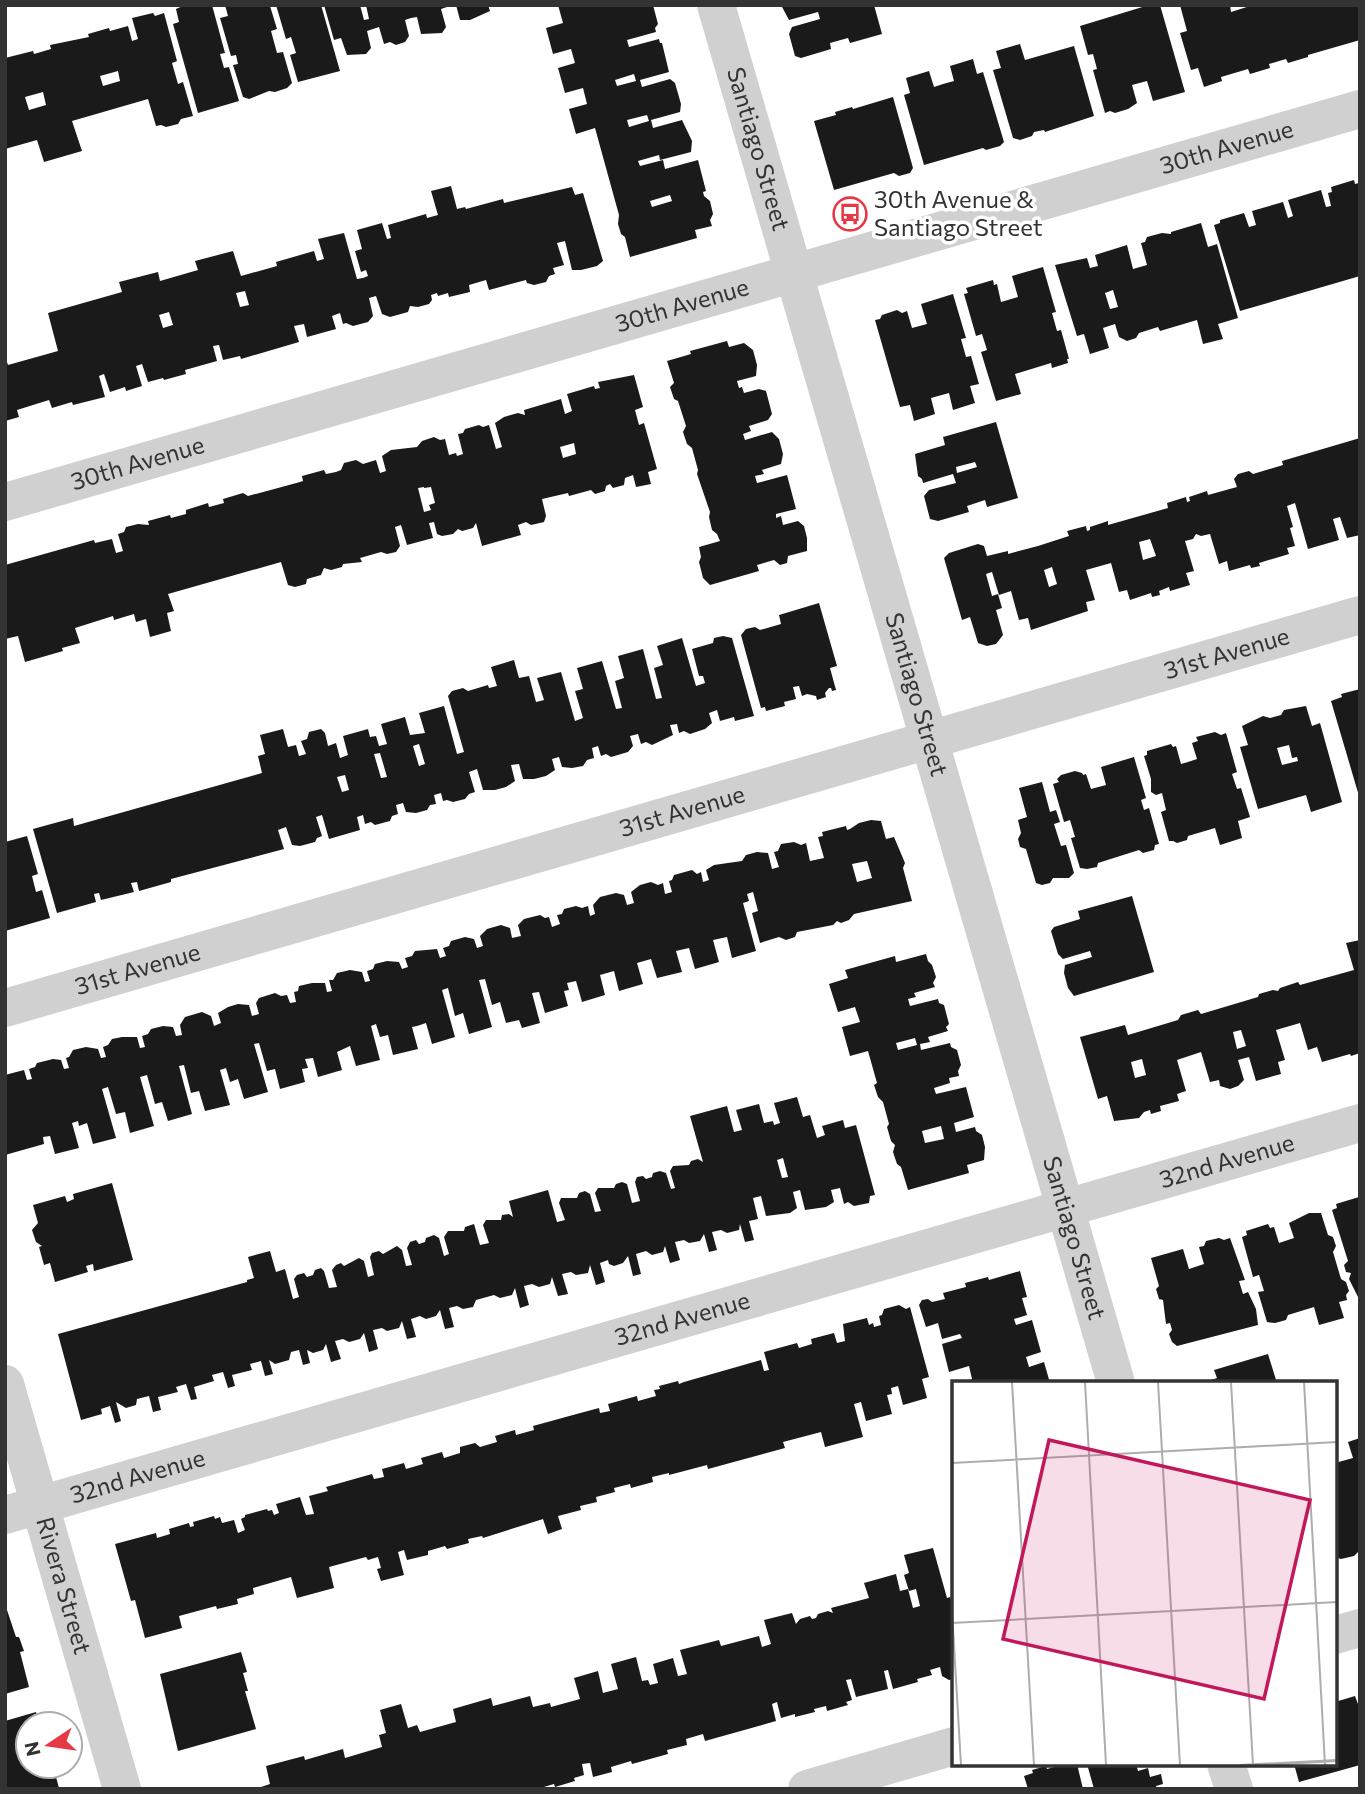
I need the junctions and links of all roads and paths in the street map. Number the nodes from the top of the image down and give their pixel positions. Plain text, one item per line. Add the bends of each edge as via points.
1 (716, 5) edge
2 (1360, 109) edge
3 (794, 273) junction
4 (5, 502) edge
5 (1360, 615) edge
6 (930, 740) junction
7 (5, 1008) edge
8 (1360, 1122) edge
9 (1065, 1208) junction
10 (1115, 1381) edge
11 (5, 1384) edge
12 (23, 1510) edge
13 (1360, 1628) edge
14 (1337, 1634) edge
15 (952, 1747) edge
16 (1227, 1766) edge
17 (122, 1789) edge
18 (807, 1789) edge
19 (1234, 1789) edge

1 - 3 street, Santiago Street
2 - 3 street, 30th Avenue
3 - 4 street, 30th Avenue
3 - 6 street, Santiago Street
5 - 6 street, 31st Avenue
6 - 7 street, 31st Avenue
6 - 9 street, Santiago Street
8 - 9 street, 32nd Avenue
9 - 10 street, Santiago Street
9 - 12 street, 32nd Avenue
11 - 12 street, Rivera Street
12 - 17 street, Rivera Street
13 - 14 street
15 - 18 street
16 - 19 street

